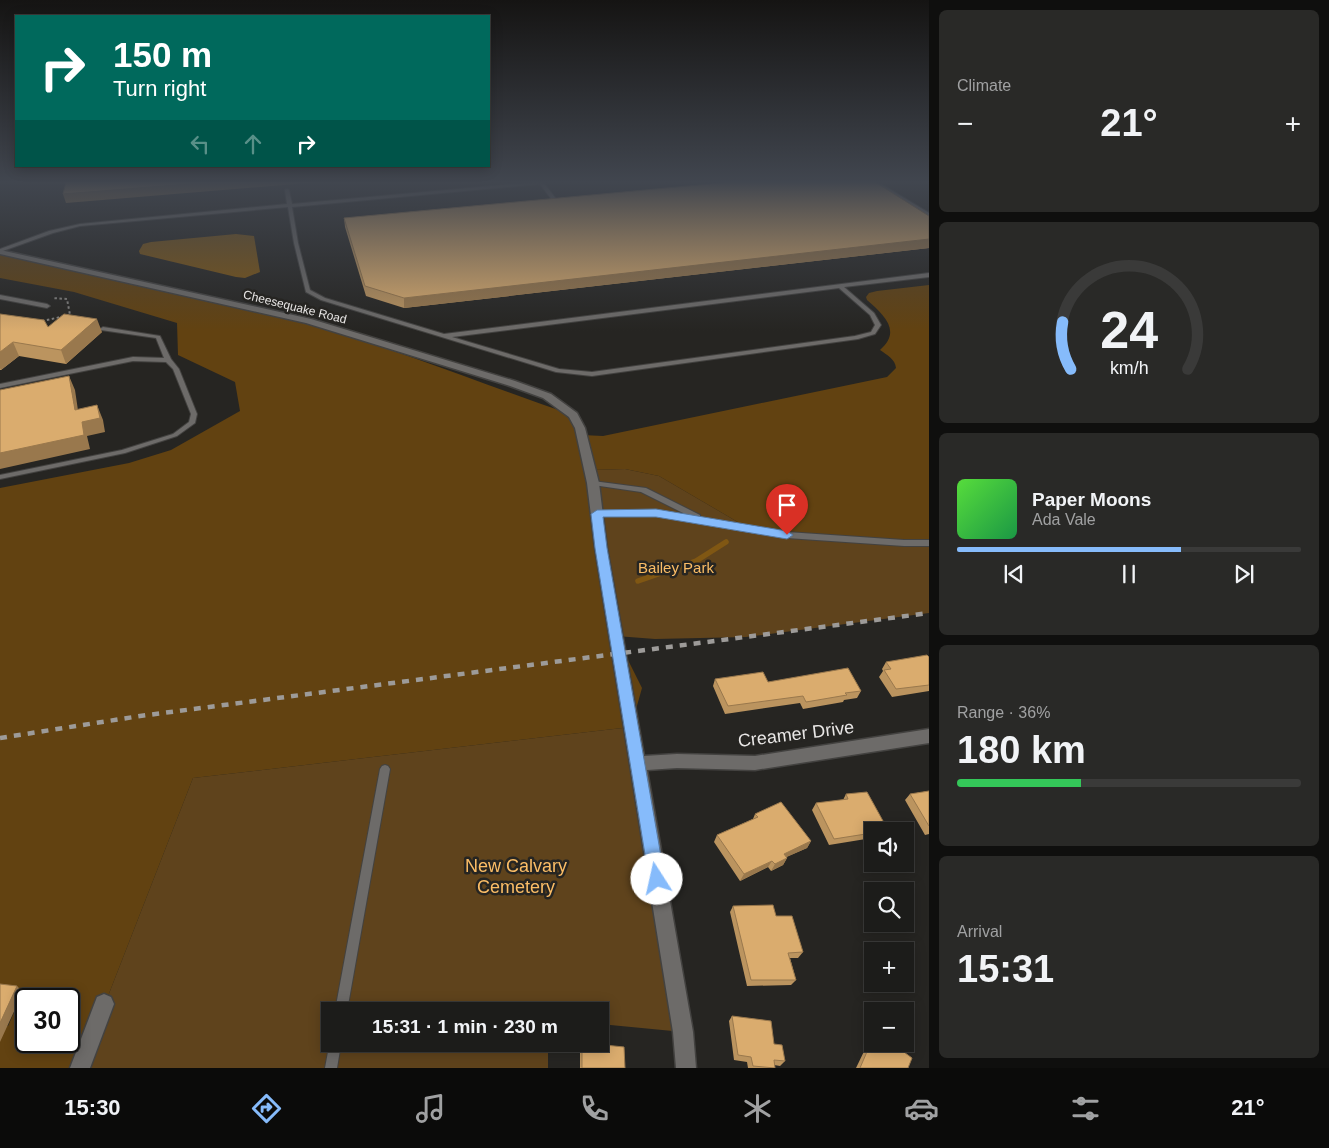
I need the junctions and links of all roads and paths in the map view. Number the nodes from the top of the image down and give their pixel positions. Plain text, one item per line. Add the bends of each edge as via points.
1 (52, 232) edge
2 (294, 232) edge
3 (0, 252) edge
4 (929, 276) edge
5 (840, 286) junction
6 (0, 297) edge
7 (47, 306) dead end
8 (103, 328) dead end
9 (443, 336) junction
10 (168, 360) junction
11 (0, 386) edge
12 (0, 477) edge
13 (593, 483) junction
14 (597, 514) junction
15 (702, 520) junction
16 (929, 543) edge
17 (929, 736) edge
18 (637, 764) junction
19 (385, 769) dead end
20 (343, 1002) edge
21 (104, 1004) dead end
22 (334, 1052) edge
23 (80, 1068) edge
24 (331, 1068) edge
25 (686, 1068) edge

1 - 3 lane
2 - 9 lane via 308,291 324,299
3 - 13 street, Cheesequake Road via 308,321 547,396 573,415 580,428
4 - 5 lane
5 - 9 lane
5 - 9 lane via 872,314 878,325 873,333 592,374 558,371
6 - 7 lane
8 - 10 lane via 158,338
10 - 11 lane via 133,360
10 - 12 lane via 176,368 194,414 192,423 174,435 123,452
13 - 14 street
13 - 15 lane via 643,490
14 - 15 lane via 656,513
14 - 18 street
15 - 16 lane via 787,535
17 - 18 street, Creamer Drive via 755,763 677,761
18 - 25 street via 683,1032
19 - 20 lane
21 - 23 street
22 - 24 lane

